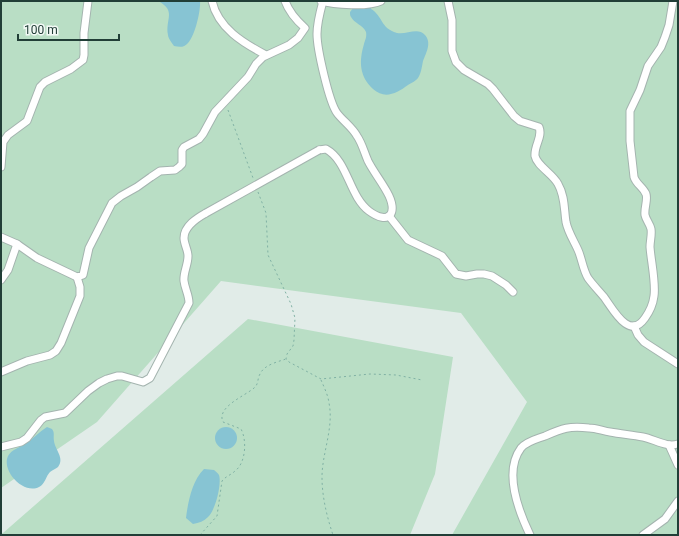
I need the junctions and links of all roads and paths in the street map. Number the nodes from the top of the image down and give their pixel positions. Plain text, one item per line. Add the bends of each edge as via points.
1 (88, 1) edge
2 (212, 1) edge
3 (285, 1) edge
4 (322, 1) edge
5 (381, 1) edge
6 (448, 1) edge
7 (673, 1) edge
8 (318, 21) junction
9 (305, 28) junction
10 (266, 55) junction
11 (225, 102) junction
12 (1, 167) edge
13 (255, 184) dead end
14 (258, 191) dead end
15 (389, 216) junction
16 (1, 237) edge
17 (17, 244) junction
18 (77, 277) junction
19 (1, 280) edge
20 (513, 292) dead end
21 (634, 326) junction
22 (286, 359) junction
23 (678, 364) edge
24 (1, 372) edge
25 (321, 379) junction
26 (422, 380) dead end
27 (678, 444) edge
28 (669, 445) junction
29 (1, 447) edge
30 (678, 465) edge
31 (678, 501) edge
32 (200, 535) edge
33 (333, 535) edge
34 (530, 535) edge
35 (643, 535) edge

1 - 12 lane via 83,60 40,87 27,121 3,142
2 - 10 lane via 214,12 227,28 244,44
3 - 9 lane via 295,19
4 - 5 lane via 351,4 373,4
4 - 8 lane
6 - 21 lane via 452,20 452,51 456,62 464,70 488,84 520,121 539,127 541,135 535,156 540,165 558,182 564,202 566,223 588,278 617,316 623,322
7 - 21 lane via 665,37 645,74 629,117 635,182 646,194 646,215 651,232 650,248 655,288 650,311 639,325
8 - 9 lane
8 - 15 lane via 319,53 334,108 357,136 388,193 393,209
9 - 10 lane via 289,45
10 - 11 lane
11 - 13 path
11 - 18 lane via 215,112 199,139 184,147 182,164 179,167 175,170 160,171 112,203 89,248 84,275
14 - 22 path via 266,213 268,255 295,318 293,346
15 - 20 lane via 408,240 442,256 456,274 492,276
15 - 29 lane, bridge via 376,215 360,202 336,158 326,149 319,150 197,218 185,232 184,238 188,254 184,281 189,303 150,378 143,382 116,376 103,381 88,391 65,414 45,416 27,438
16 - 17 lane
17 - 18 lane via 37,258
17 - 19 lane via 8,270
18 - 24 lane via 80,296 56,351
21 - 23 lane via 644,342
22 - 25 path
22 - 32 path via 264,368 259,375 258,384 239,397 222,415 223,422 241,429 243,433 242,460 236,471 222,481 217,516
25 - 26 path via 370,374
25 - 33 path via 329,403 330,422 322,476 325,506
27 - 28 lane
28 - 30 lane
28 - 34 lane via 643,437 570,427 530,441 516,456 513,485
31 - 35 lane via 665,519

